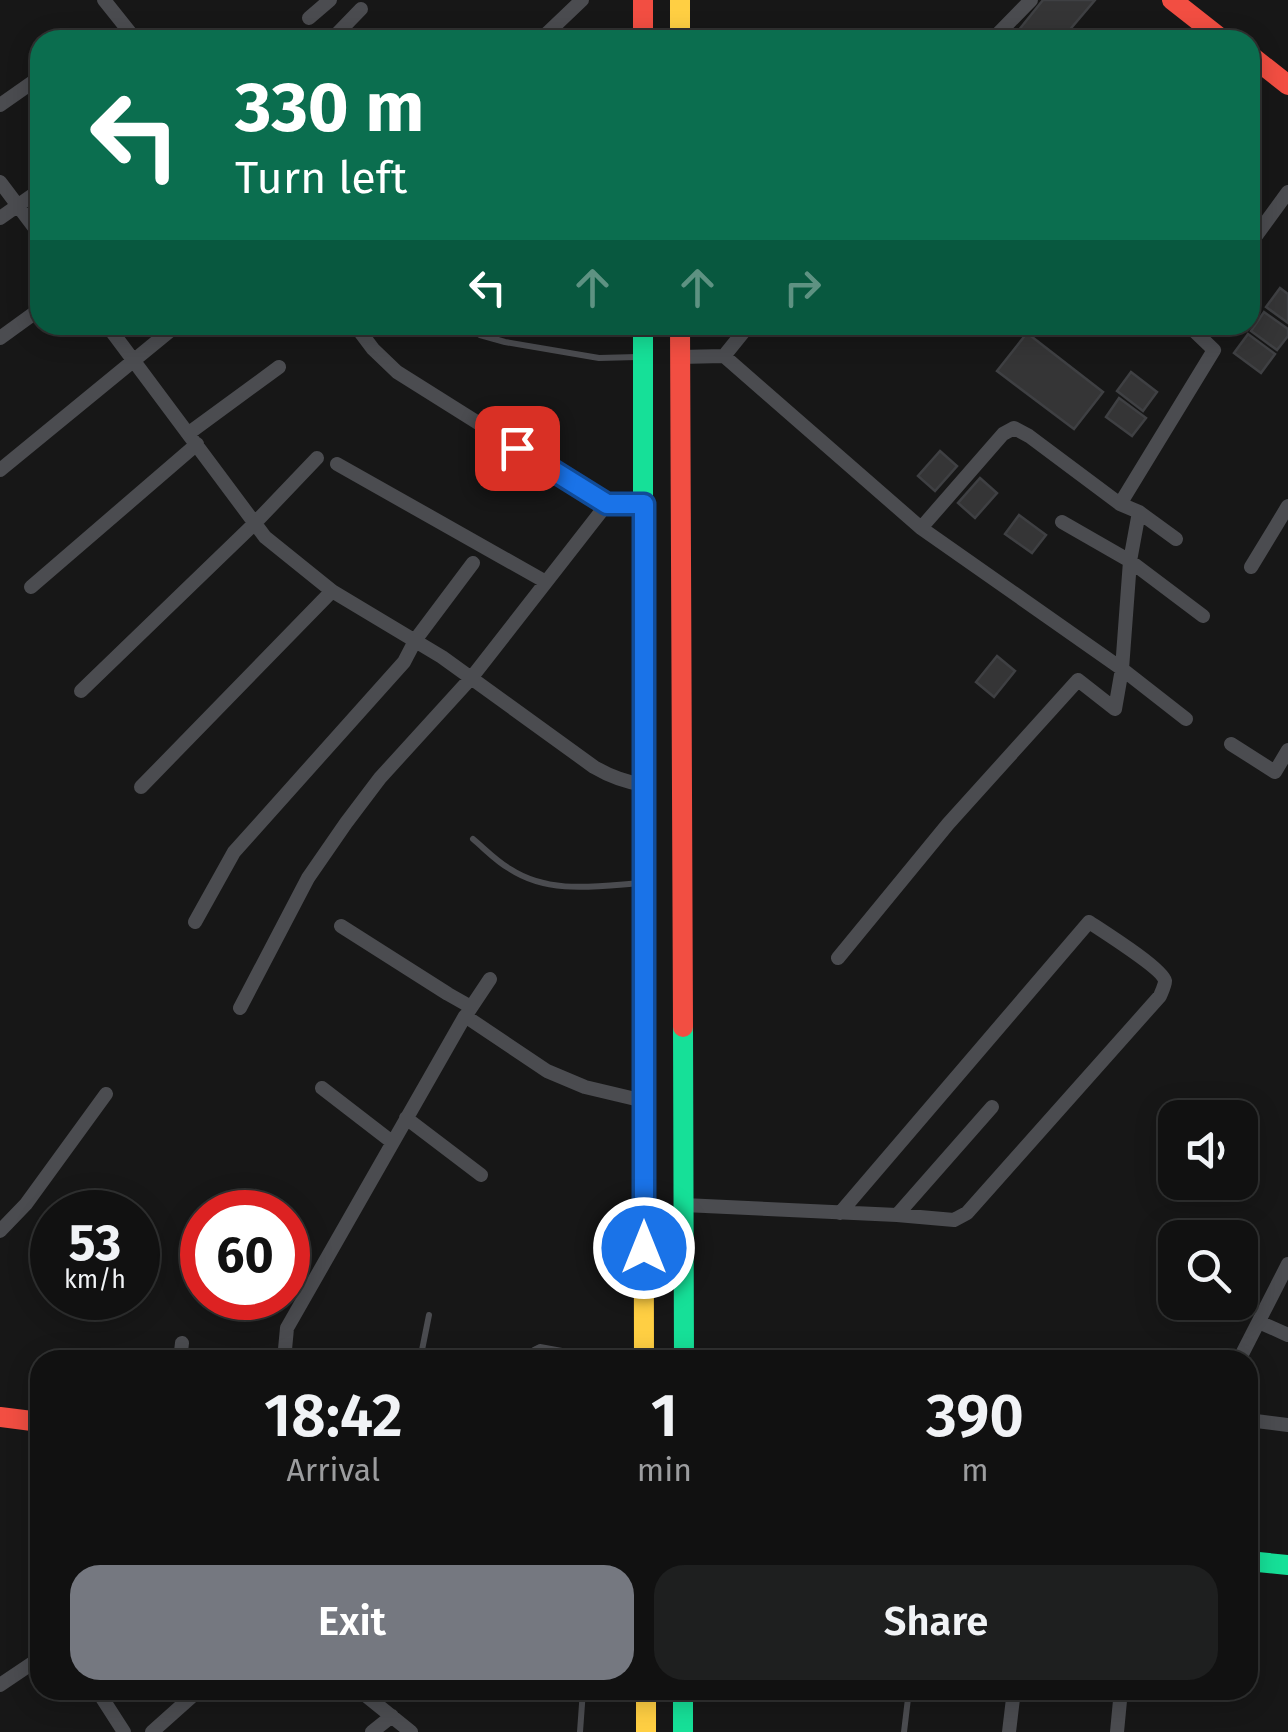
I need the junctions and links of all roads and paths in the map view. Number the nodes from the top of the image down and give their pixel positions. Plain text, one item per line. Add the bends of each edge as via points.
1 (104, 0) edge
2 (330, 0) edge
3 (582, 0) edge
4 (643, 0) edge
5 (680, 0) edge
6 (1030, 0) edge
7 (1172, 0) edge
8 (1188, 0) edge
9 (361, 9) dead end
10 (309, 18) dead end
11 (128, 30) edge
12 (345, 30) edge
13 (550, 30) edge
14 (643, 30) edge
15 (680, 30) edge
16 (1002, 30) edge
17 (1210, 30) edge
18 (1228, 30) edge
19 (1260, 63) edge
20 (30, 84) edge
21 (1288, 86) edge
22 (0, 105) edge
23 (0, 182) edge
24 (1288, 192) edge
25 (30, 197) edge
26 (18, 206) junction
27 (0, 218) edge
28 (30, 222) edge
29 (1260, 230) edge
30 (30, 316) edge
31 (114, 335) edge
32 (164, 335) edge
33 (362, 335) edge
34 (480, 335) edge
35 (644, 335) edge
36 (680, 335) edge
37 (741, 335) edge
38 (1198, 335) edge
39 (0, 338) edge
40 (724, 356) junction
41 (644, 357) junction
42 (680, 357) junction
43 (132, 360) junction
44 (279, 367) dead end
45 (193, 438) junction
46 (317, 458) dead end
47 (337, 464) dead end
48 (0, 470) edge
49 (607, 504) junction
50 (644, 504) junction
51 (1120, 504) junction
52 (1288, 506) edge
53 (1140, 512) junction
54 (1062, 522) dead end
55 (254, 524) junction
56 (921, 528) junction
57 (1176, 539) dead end
58 (1130, 561) junction
59 (473, 562) dead end
60 (1250, 568) dead end
61 (546, 582) junction
62 (31, 587) dead end
63 (332, 591) junction
64 (1203, 616) dead end
65 (416, 639) junction
66 (1122, 669) junction
67 (472, 677) junction
68 (81, 691) dead end
69 (1186, 719) dead end
70 (1232, 744) dead end
71 (1288, 750) edge
72 (644, 784) junction
73 (141, 787) dead end
74 (473, 838) dead end
75 (644, 882) junction
76 (196, 922) dead end
77 (342, 926) dead end
78 (838, 958) dead end
79 (490, 980) dead end
80 (240, 1008) dead end
81 (468, 1011) junction
82 (322, 1088) dead end
83 (106, 1094) dead end
84 (644, 1101) junction
85 (992, 1107) dead end
86 (406, 1118) junction
87 (392, 1142) junction
88 (480, 1175) dead end
89 (684, 1205) junction
90 (840, 1213) junction
91 (897, 1215) junction
92 (0, 1231) edge
93 (1288, 1264) edge
94 (429, 1314) dead end
95 (1259, 1322) junction
96 (1288, 1335) edge
97 (182, 1343) dead end
98 (181, 1350) edge
99 (285, 1350) edge
100 (422, 1350) edge
101 (644, 1350) edge
102 (688, 1350) edge
103 (1244, 1350) edge
104 (0, 1418) edge
105 (30, 1421) edge
106 (1258, 1421) edge
107 (1288, 1425) edge
108 (1258, 1562) edge
109 (1288, 1565) edge
110 (30, 1665) edge
111 (0, 1685) edge
112 (104, 1700) edge
113 (189, 1700) edge
114 (372, 1700) edge
115 (582, 1700) edge
116 (646, 1700) edge
117 (684, 1700) edge
118 (908, 1700) edge
119 (1013, 1700) edge
120 (1121, 1700) edge
121 (392, 1716) junction
122 (124, 1732) edge
123 (152, 1732) edge
124 (372, 1732) edge
125 (412, 1732) edge
126 (580, 1732) edge
127 (646, 1732) edge
128 (683, 1732) edge
129 (904, 1732) edge
130 (1009, 1732) edge
131 (1117, 1732) edge

1 - 11 street
2 - 10 street
3 - 13 street
4 - 14 main road
5 - 15 main road
6 - 16 street
7 - 17 main road
8 - 18 main road
9 - 12 street
19 - 21 main road
20 - 22 street
23 - 26 street
24 - 29 street
25 - 26 street
26 - 27 street
26 - 28 street
30 - 39 street
31 - 43 street
32 - 43 street
33 - 49 street via 397,372
34 - 41 lane via 599,358
35 - 41 main road
36 - 42 main road
37 - 40 street
38 - 51 street via 1214,350
40 - 42 street
40 - 56 street
41 - 50 main road
42 - 89 main road
43 - 45 street
43 - 48 street
44 - 45 street
45 - 55 street
45 - 62 street
46 - 55 street
47 - 61 street
49 - 50 street
49 - 61 street
50 - 72 main road
51 - 53 street
51 - 56 street via 1014,428
52 - 60 street
53 - 57 street
53 - 58 street
54 - 58 street
55 - 63 street
55 - 68 street
56 - 66 street
58 - 64 street
58 - 66 street
59 - 65 street
61 - 67 street
63 - 65 street
63 - 73 street
65 - 67 street
65 - 76 street via 404,662 234,852
66 - 69 street
66 - 78 street via 1115,709 1078,680
67 - 72 street via 610,776
67 - 80 street via 346,823 308,878
70 - 71 street via 1275,772
72 - 75 main road
74 - 75 lane via 535,881 573,888
75 - 84 main road
77 - 81 street
79 - 81 street
81 - 84 street via 547,1071
81 - 86 street
82 - 87 street
83 - 92 street
84 - 101 main road
85 - 91 street
86 - 87 street
86 - 88 street
87 - 99 street via 287,1328
89 - 90 street
89 - 102 main road
90 - 91 street
90 - 91 street via 1088,922 1160,973 1160,996 967,1213 954,1220
93 - 95 street
94 - 100 lane
95 - 96 street
95 - 103 street
97 - 98 street
104 - 105 main road
106 - 107 street
108 - 109 main road
110 - 111 street
112 - 122 street
113 - 123 street
114 - 121 street
115 - 126 lane
116 - 127 main road
117 - 128 main road
118 - 129 lane
119 - 130 street
120 - 131 street
121 - 124 street
121 - 125 street

